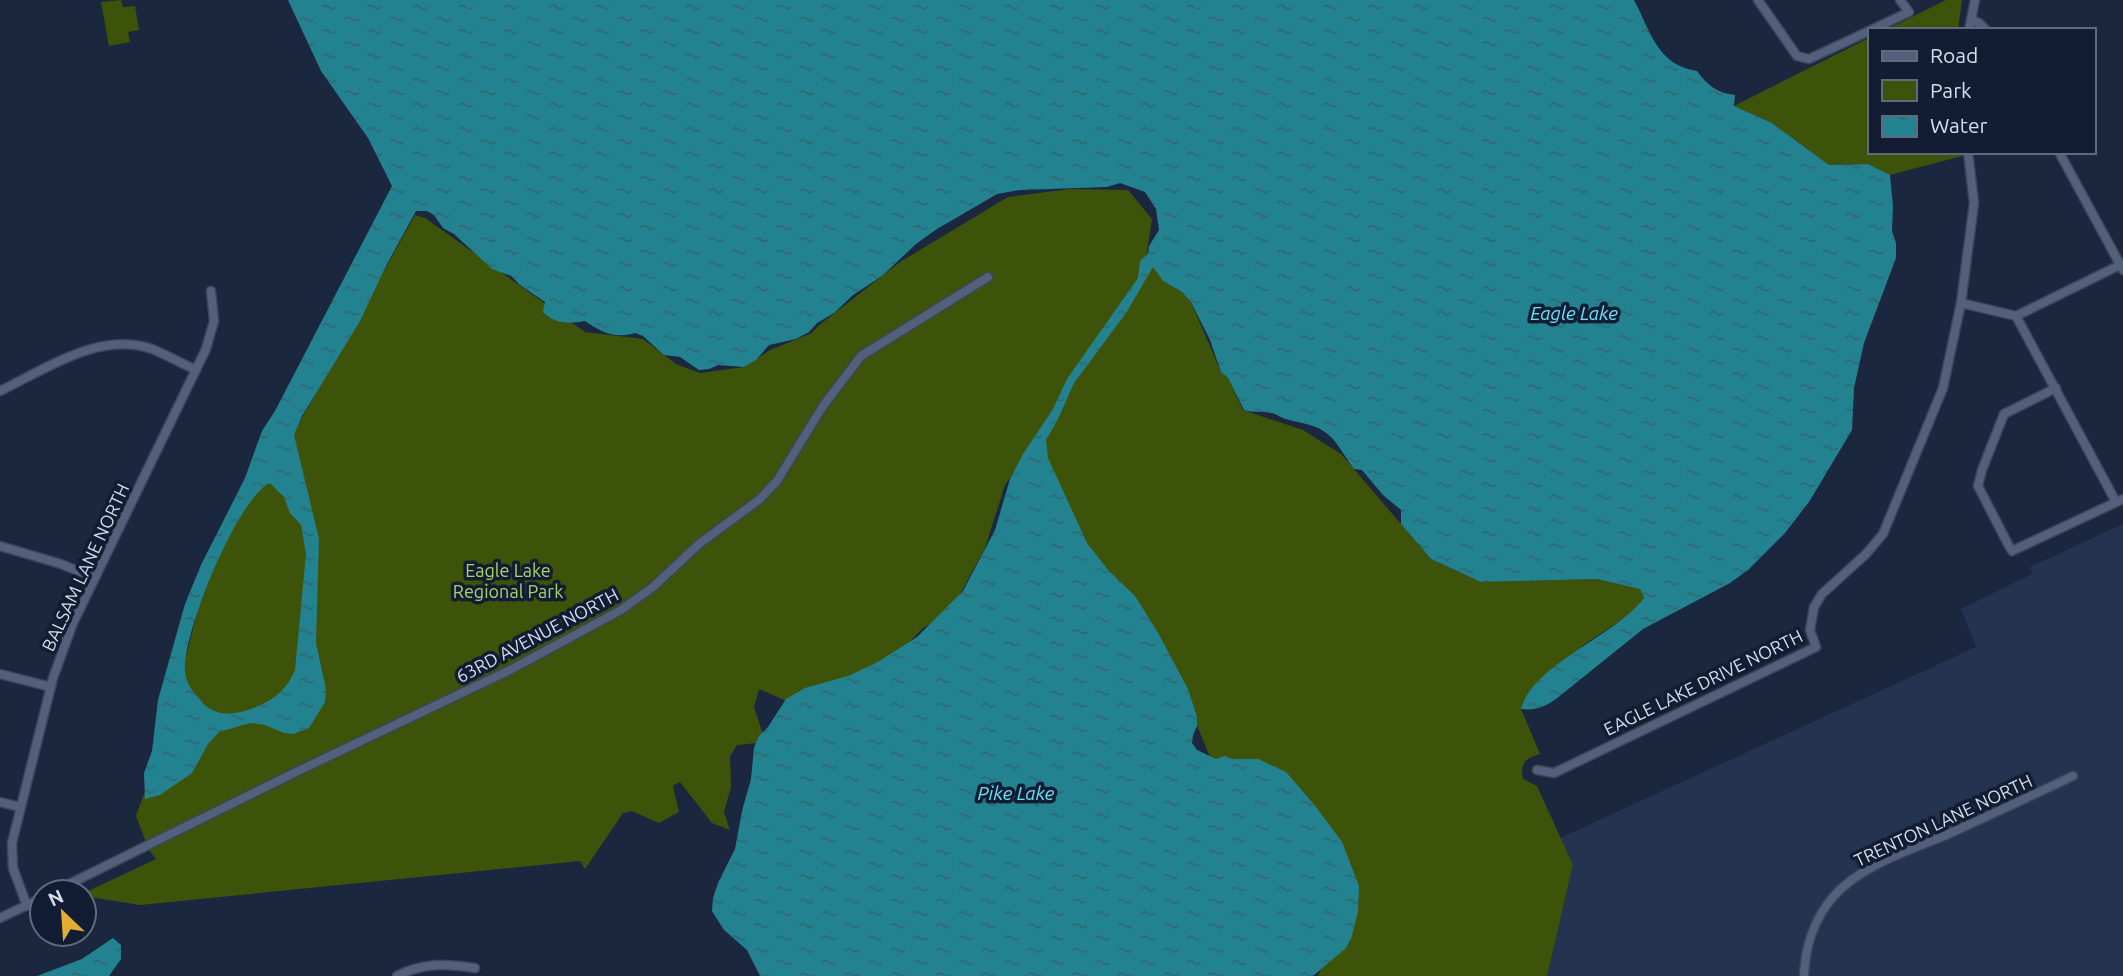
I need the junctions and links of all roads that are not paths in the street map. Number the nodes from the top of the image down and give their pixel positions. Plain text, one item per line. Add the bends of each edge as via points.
1 (1758, 0) edge
2 (1900, 0) edge
3 (1975, 0) edge
4 (1970, 25) edge
5 (1874, 28) edge
6 (1868, 31) edge
7 (1968, 154) edge
8 (2060, 154) edge
9 (2122, 267) edge
10 (988, 277) dead end
11 (211, 291) dead end
12 (1961, 303) junction
13 (2016, 316) junction
14 (196, 370) junction
15 (2056, 388) junction
16 (0, 391) edge
17 (2120, 500) edge
18 (0, 546) edge
19 (95, 578) junction
20 (0, 674) edge
21 (51, 687) junction
22 (1537, 770) dead end
23 (2073, 776) dead end
24 (0, 802) edge
25 (20, 807) junction
26 (81, 878) edge
27 (27, 906) joint
28 (0, 918) edge
29 (475, 968) dead end
30 (397, 976) edge
31 (1804, 976) edge

1 - 6 street via 1802,59
2 - 5 street via 1909,12
3 - 4 street
7 - 12 street, EAGLE LAKE DRIVE NORTH via 1974,203
8 - 9 street
9 - 13 street
10 - 26 street, 63RD AVENUE NORTH via 861,356 823,405 777,481 760,499 621,610 500,674
11 - 14 street, BALSAM LANE NORTH via 212,336
12 - 13 street
12 - 22 street, EAGLE LAKE DRIVE NORTH via 1943,388 1920,447 1883,534 1814,607 1810,630 1816,647 1555,773
13 - 15 street
14 - 16 street via 150,349 115,344 75,355
14 - 19 street, BALSAM LANE NORTH
15 - 17 street
15 - 17 street via 2004,414 1982,470 1978,486 2012,551
18 - 19 street
19 - 21 street, BALSAM LANE NORTH via 69,632
20 - 21 street
21 - 25 street, BALSAM LANE NORTH
23 - 31 street, TRENTON LANE NORTH via 1862,873 1833,897 1819,918
24 - 25 street
25 - 27 street, BALSAM LANE NORTH via 11,855
27 - 28 street
29 - 30 street via 425,965

